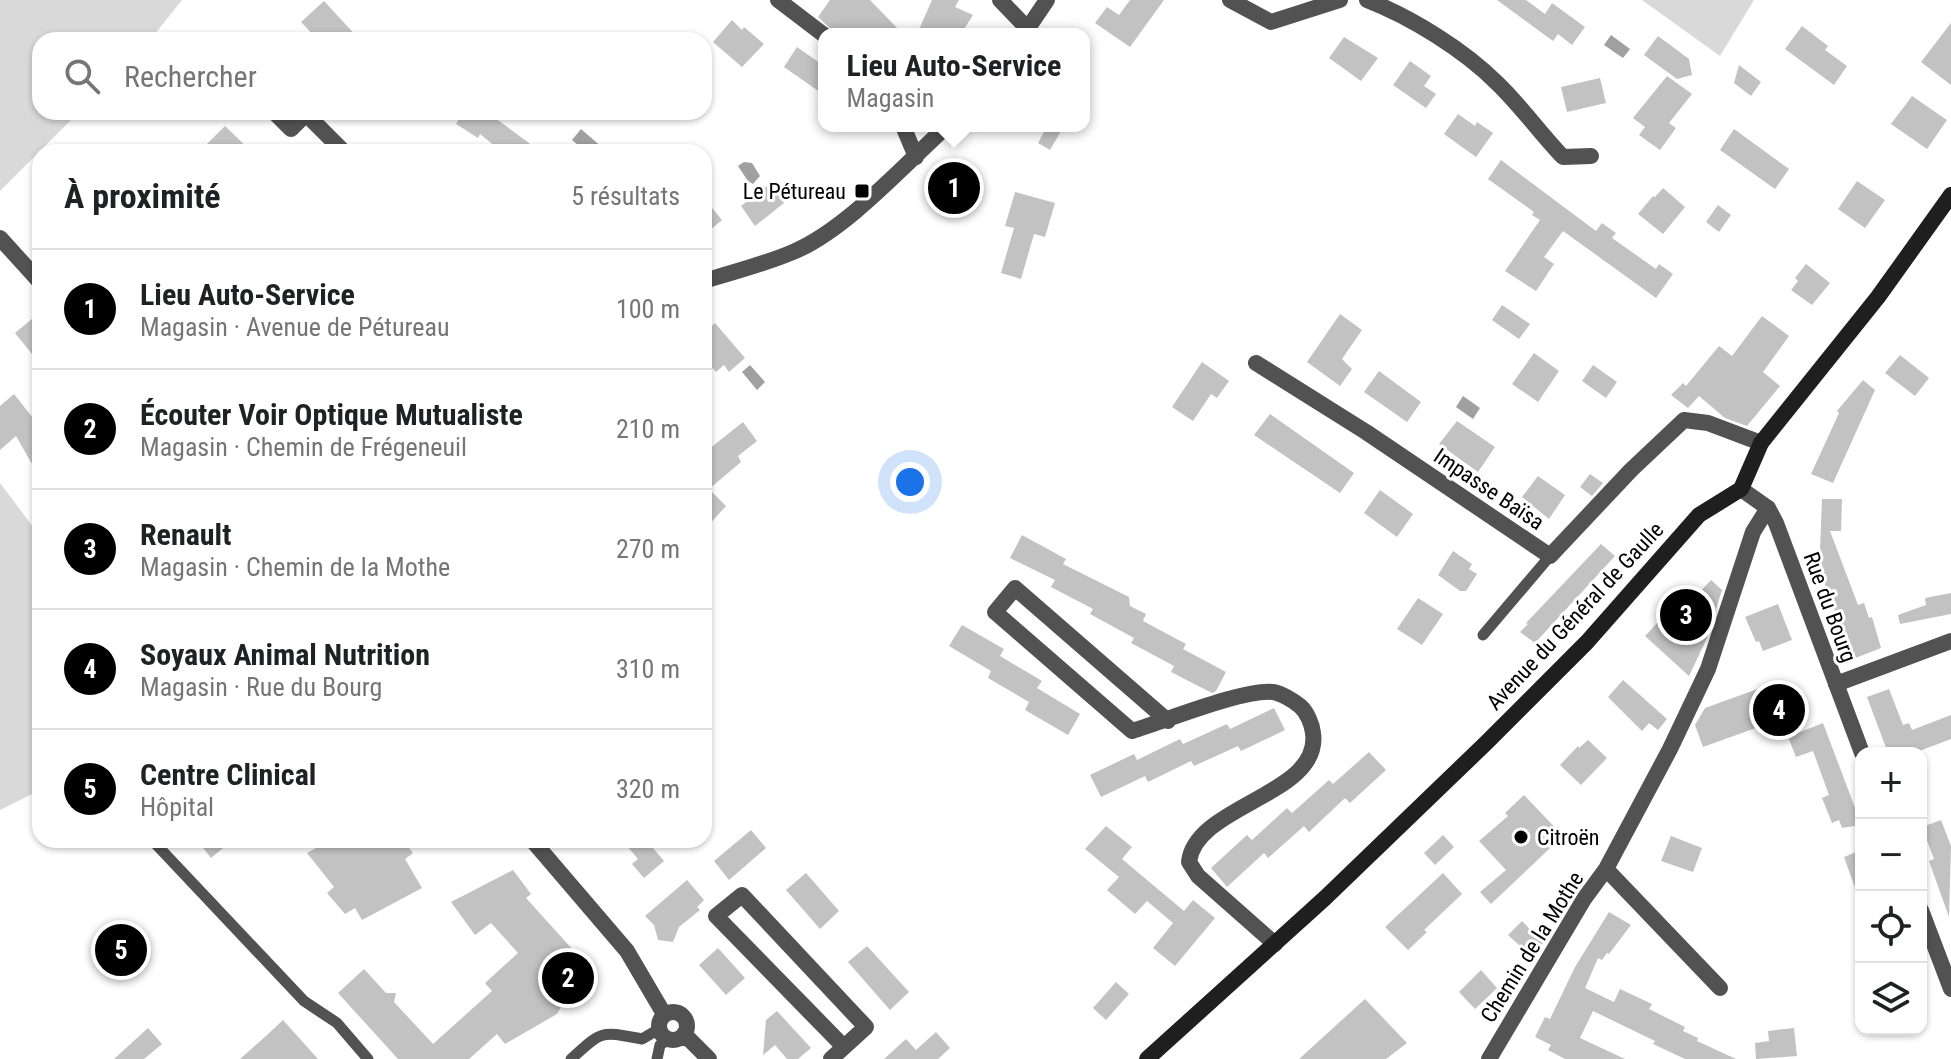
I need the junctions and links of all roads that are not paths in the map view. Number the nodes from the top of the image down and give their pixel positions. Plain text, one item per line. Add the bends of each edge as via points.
1 (1000, 0) edge
2 (1047, 0) edge
3 (1230, 0) edge
4 (1340, 0) edge
5 (1367, 0) edge
6 (784, 1) edge
7 (1023, 28) edge
8 (1027, 28) edge
9 (818, 30) edge
10 (282, 120) edge
11 (300, 120) edge
12 (314, 120) edge
13 (906, 132) edge
14 (941, 132) edge
15 (336, 144) edge
16 (1591, 156) dead end
17 (916, 157) junction
18 (1951, 195) edge
19 (0, 238) edge
20 (32, 273) edge
21 (712, 278) edge
22 (1256, 363) dead end
23 (1761, 443) junction
24 (1741, 489) junction
25 (1768, 508) junction
26 (1550, 556) junction
27 (1483, 635) dead end
28 (1951, 641) edge
29 (1836, 684) junction
30 (1168, 721) junction
31 (1860, 747) edge
32 (160, 848) edge
33 (539, 848) edge
34 (1606, 869) junction
35 (1927, 926) edge
36 (1275, 944) junction
37 (1720, 988) dead end
38 (1951, 989) edge
39 (669, 1029) junction
40 (844, 1047) junction
41 (368, 1059) edge
42 (571, 1059) edge
43 (657, 1059) edge
44 (709, 1059) edge
45 (831, 1059) edge
46 (1147, 1059) edge
47 (1489, 1059) edge

1 - 7 street
2 - 8 street
3 - 4 street via 1271,22
5 - 16 street via 1397,11 1465,56 1497,83 1563,157
6 - 9 street
10 - 11 street via 291,129
12 - 15 street
13 - 17 street
14 - 17 street
17 - 21 street via 795,252
18 - 23 main road via 1878,297
19 - 20 street
22 - 26 street, Impasse Baïsa
23 - 24 main road
23 - 26 street, Impasse Baïsa via 1684,420
24 - 25 street
24 - 36 main road, Avenue du Général de Gaulle via 1699,515 1587,642
25 - 29 street, Rue du Bourg
25 - 34 street, Chemin de la Mothe via 1753,532 1708,669
26 - 27 lane
28 - 29 street
29 - 31 street, Rue du Bourg
30 - 30 street via 1132,731 995,612 1015,588
30 - 36 street via 1256,692 1277,692 1301,707 1312,726 1315,746 1303,769 1209,830 1190,850 1189,862 1198,876
32 - 41 lane via 304,1001 337,1023
33 - 39 street via 627,951
34 - 37 street
34 - 47 street, Chemin de la Mothe
35 - 38 street
36 - 46 main road, Avenue du Général de Gaulle
39 - 42 lane via 642,1039 596,1035
39 - 43 lane
39 - 44 street
40 - 40 street via 834,1036 716,916 742,895 866,1027
40 - 45 street

